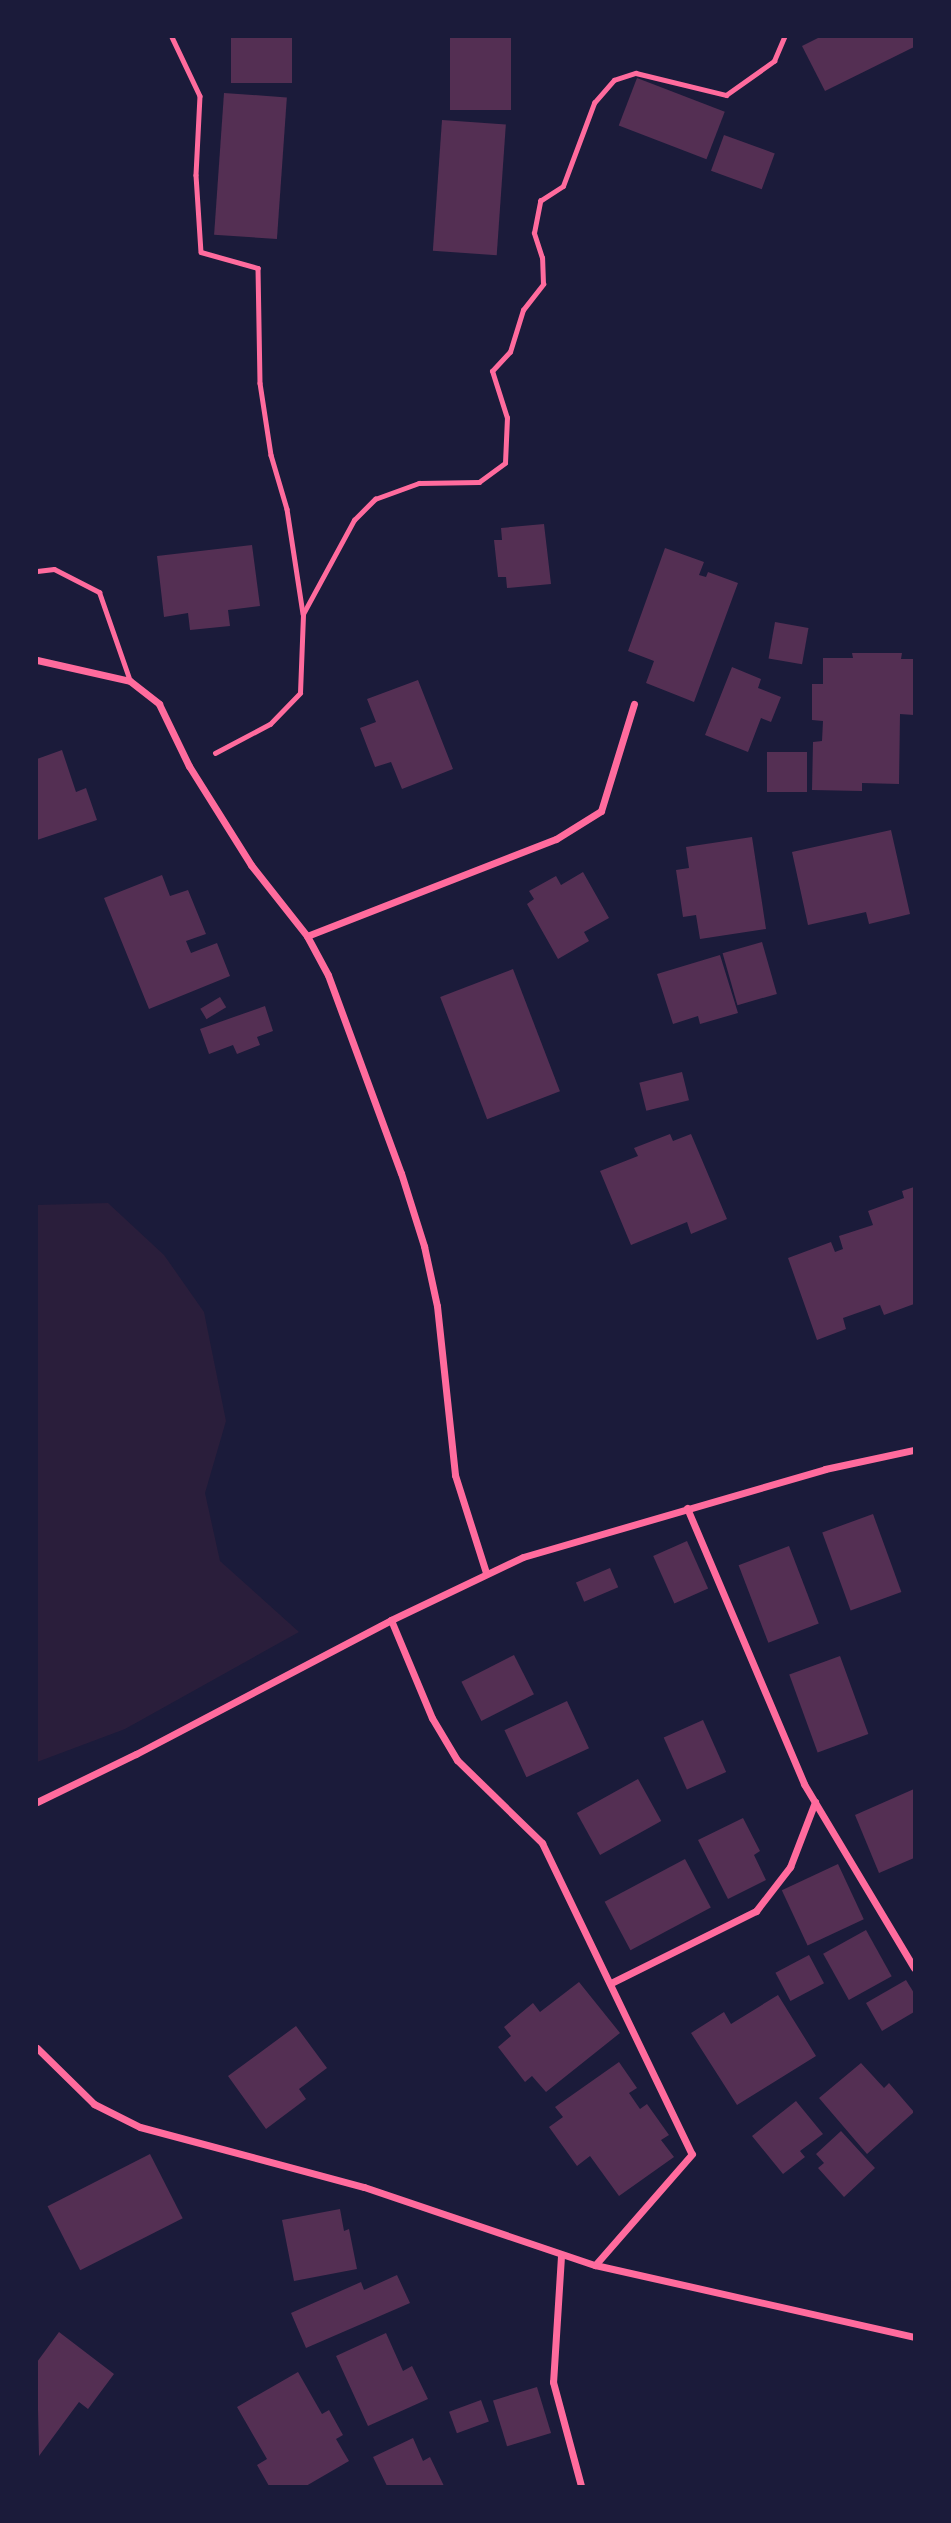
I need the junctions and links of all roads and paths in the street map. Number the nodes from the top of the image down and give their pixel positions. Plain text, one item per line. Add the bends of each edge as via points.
1 (172, 37) edge
2 (784, 37) edge
3 (37, 571) edge
4 (303, 614) junction
5 (37, 660) edge
6 (130, 681) junction
7 (634, 704) dead end
8 (189, 766) junction
9 (307, 936) junction
10 (914, 1450) edge
11 (687, 1508) junction
12 (486, 1573) junction
13 (391, 1620) junction
14 (37, 1802) edge
15 (815, 1802) junction
16 (914, 1968) edge
17 (611, 1983) junction
18 (37, 2048) edge
19 (561, 2256) junction
20 (595, 2265) junction
21 (914, 2337) edge
22 (581, 2486) edge

1 - 4 path via 200,96 196,175 201,252 258,268 260,383
2 - 4 path via 774,61 726,95 636,73 614,80 594,103 563,186 540,201 534,233 542,258 543,284 523,310 510,352 492,370 507,418 505,463 479,482 419,483 375,499 354,520
3 - 6 lane via 54,569 99,592
4 - 8 path via 300,693 270,724
5 - 6 street
6 - 8 street via 159,704
7 - 9 street via 601,811 556,839
8 - 9 street via 251,865
9 - 12 street via 328,975 424,1246 437,1306 455,1475
10 - 11 street via 825,1469
11 - 12 street via 523,1557
11 - 15 street
12 - 13 street
13 - 14 street
13 - 17 street via 432,1718 457,1760 542,1843
15 - 16 street
15 - 17 street via 790,1867 756,1911
17 - 20 street via 692,2154
18 - 19 street via 94,2104 140,2127 365,2187
19 - 20 street
19 - 22 street via 553,2382
20 - 21 street

